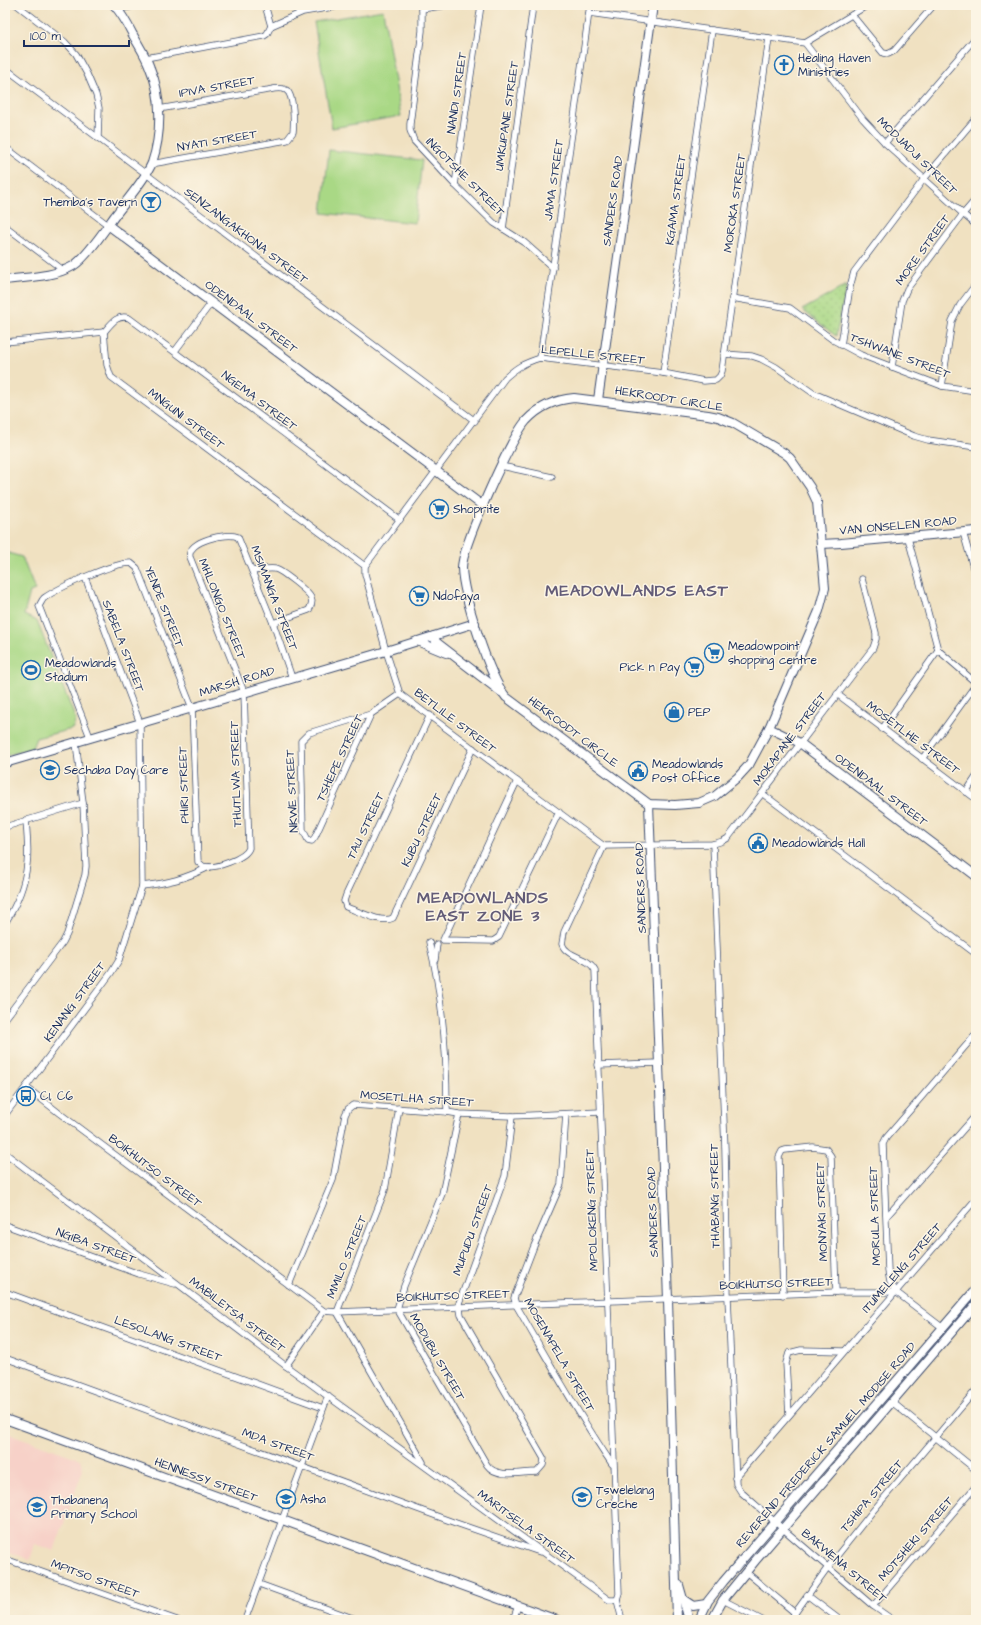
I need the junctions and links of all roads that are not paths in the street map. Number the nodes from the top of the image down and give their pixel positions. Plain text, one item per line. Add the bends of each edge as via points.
1 (17, 5) edge
2 (140, 5) edge
3 (264, 5) edge
4 (345, 5) edge
5 (447, 5) edge
6 (481, 5) edge
7 (533, 5) edge
8 (590, 5) edge
9 (652, 5) edge
10 (868, 5) edge
11 (934, 5) edge
12 (116, 7) edge
13 (422, 7) edge
14 (589, 13) junction
15 (852, 15) junction
16 (650, 21) junction
17 (271, 26) junction
18 (712, 30) junction
19 (976, 37) edge
20 (769, 38) junction
21 (805, 43) junction
22 (146, 58) junction
23 (5, 68) edge
24 (159, 109) junction
25 (976, 118) edge
26 (98, 138) junction
27 (287, 140) joint
28 (885, 143) junction
29 (5, 147) edge
30 (151, 164) junction
31 (146, 174) junction
32 (924, 179) junction
33 (455, 185) junction
34 (976, 199) edge
35 (963, 214) junction
36 (108, 225) junction
37 (976, 225) edge
38 (5, 226) edge
39 (503, 229) junction
40 (553, 268) junction
41 (63, 270) junction
42 (5, 280) edge
43 (976, 284) edge
44 (732, 298) junction
45 (212, 302) junction
46 (104, 332) junction
47 (5, 342) edge
48 (841, 345) junction
49 (175, 351) junction
50 (724, 354) junction
51 (540, 358) junction
52 (603, 366) junction
53 (892, 367) junction
54 (722, 371) joint
55 (663, 373) junction
56 (942, 386) junction
57 (976, 391) edge
58 (598, 400) junction
59 (474, 421) junction
60 (976, 447) edge
61 (501, 466) junction
62 (437, 471) junction
63 (552, 477) dead end
64 (483, 506) junction
65 (400, 520) junction
66 (976, 531) edge
67 (963, 532) junction
68 (908, 538) junction
69 (821, 544) junction
70 (190, 557) joint
71 (365, 566) junction
72 (253, 571) junction
73 (85, 577) junction
74 (976, 578) edge
75 (862, 579) dead end
76 (273, 622) junction
77 (475, 623) junction
78 (434, 636) junction
79 (417, 641) junction
80 (938, 650) junction
81 (386, 651) junction
82 (456, 657) junction
83 (292, 678) junction
84 (976, 684) edge
85 (244, 692) junction
86 (400, 694) junction
87 (838, 694) junction
88 (506, 697) junction
89 (192, 708) junction
90 (371, 714) junction
91 (430, 715) junction
92 (140, 723) junction
93 (769, 728) junction
94 (882, 728) junction
95 (90, 738) junction
96 (76, 742) junction
97 (800, 743) junction
98 (473, 748) junction
99 (922, 759) junction
100 (5, 762) edge
101 (976, 777) edge
102 (517, 781) junction
103 (966, 792) junction
104 (763, 794) junction
105 (976, 799) edge
106 (82, 803) junction
107 (649, 804) junction
108 (559, 812) junction
109 (26, 820) junction
110 (5, 827) edge
111 (312, 841) joint
112 (651, 844) junction
113 (713, 844) junction
114 (604, 846) junction
115 (211, 866) junction
116 (976, 876) edge
117 (142, 886) junction
118 (389, 920) joint
119 (5, 923) edge
120 (429, 942) dead end
121 (437, 944) dead end
122 (976, 954) edge
123 (434, 964) junction
124 (5, 1020) edge
125 (976, 1034) edge
126 (659, 1063) junction
127 (598, 1065) junction
128 (26, 1086) junction
129 (399, 1108) junction
130 (447, 1112) junction
131 (600, 1112) junction
132 (459, 1114) junction
133 (566, 1114) junction
134 (5, 1115) edge
135 (976, 1115) edge
136 (512, 1116) junction
137 (5, 1153) edge
138 (976, 1199) edge
139 (887, 1216) junction
140 (5, 1225) edge
141 (289, 1285) junction
142 (180, 1286) junction
143 (976, 1289) edge
144 (5, 1292) edge
145 (836, 1292) junction
146 (896, 1292) junction
147 (783, 1295) junction
148 (728, 1297) junction
149 (668, 1299) junction
150 (607, 1301) junction
151 (976, 1304) edge
152 (516, 1305) junction
153 (459, 1306) junction
154 (397, 1309) junction
155 (324, 1311) junction
156 (337, 1312) junction
157 (942, 1328) junction
158 (844, 1351) junction
159 (5, 1358) edge
160 (286, 1366) junction
161 (975, 1392) edge
162 (328, 1396) junction
163 (892, 1402) junction
164 (324, 1408) junction
165 (790, 1415) junction
166 (5, 1419) edge
167 (936, 1437) junction
168 (424, 1465) junction
169 (613, 1465) junction
170 (302, 1466) junction
171 (976, 1470) edge
172 (735, 1478) junction
173 (976, 1486) edge
174 (282, 1520) junction
175 (775, 1522) junction
176 (782, 1528) junction
177 (544, 1553) junction
178 (5, 1559) edge
179 (828, 1567) junction
180 (746, 1572) junction
181 (677, 1576) junction
182 (259, 1584) junction
183 (807, 1595) junction
184 (617, 1600) junction
185 (684, 1600) junction
186 (723, 1600) junction
187 (706, 1604) junction
188 (518, 1606) junction
189 (873, 1606) junction
190 (795, 1612) junction
191 (177, 1620) edge
192 (245, 1620) edge
193 (358, 1620) edge
194 (513, 1620) edge
195 (557, 1620) edge
196 (622, 1620) edge
197 (677, 1620) edge
198 (689, 1620) edge
199 (699, 1620) edge
200 (712, 1620) edge
201 (762, 1620) edge
202 (790, 1620) edge
203 (840, 1620) edge
204 (893, 1620) edge

1 - 26 street via 65,42 76,54 96,95
2 - 12 street
3 - 17 street
4 - 17 street via 302,12
5 - 13 street
6 - 33 street, NANDI STREET
7 - 39 street, UMKUPANE STREET
8 - 14 street, JAMA STREET
9 - 16 street, SANDERS ROAD
10 - 15 street
11 - 15 street via 894,51 888,54 883,53
12 - 22 street
13 - 33 street, INGOTSHE STREET via 420,51 410,130 414,142
14 - 16 street
14 - 40 street, JAMA STREET
15 - 21 street
16 - 18 street
16 - 52 street, SANDERS ROAD
17 - 22 street via 264,36
18 - 20 street
18 - 55 street, KGAMA STREET
19 - 28 street
20 - 21 street
20 - 44 street, MOROKA STREET
21 - 28 street, MODJADJI STREET
22 - 24 street via 154,77
23 - 26 street, SENZANGAKHONA STREET
24 - 27 street, IPIVA STREET via 279,88 287,90 292,96 293,132
24 - 30 street via 157,146
25 - 32 street
26 - 31 street, SENZANGAKHONA STREET
27 - 30 street, NYATI STREET
28 - 32 street, MODJADJI STREET
29 - 36 street, ODENDAAL STREET
30 - 31 street
31 - 36 street
31 - 59 street, SENZANGAKHONA STREET
32 - 35 street, MODJADJI STREET
32 - 48 street via 854,272
33 - 39 street, INGOTSHE STREET
34 - 35 street, MORE STREET
35 - 37 street, MODJADJI STREET
35 - 53 street, MORE STREET via 904,296
36 - 41 street via 81,259
36 - 45 street, ODENDAAL STREET
38 - 41 street
39 - 40 street, INGOTSHE STREET via 524,242
40 - 51 street, JAMA STREET
41 - 42 street
43 - 56 street via 952,321
44 - 48 street, TSHWANE STREET via 790,308
44 - 50 street, MOROKA STREET
45 - 49 street
45 - 62 street, ODENDAAL STREET
46 - 47 street
46 - 49 street, NGEMA STREET via 114,320 125,317
46 - 71 street, MNGUNI STREET via 107,365 111,377
48 - 53 street, TSHWANE STREET
49 - 65 street, NGEMA STREET
50 - 54 street, MOROKA STREET
50 - 60 street via 761,359 825,399 914,436
51 - 52 street, LEPELLE STREET
51 - 59 street, LEPELLE STREET via 525,362 516,368
52 - 55 street, LEPELLE STREET
52 - 58 street, SANDERS ROAD
53 - 56 street, TSHWANE STREET
54 - 55 street, LEPELLE STREET via 716,380
56 - 57 street, TSHWANE STREET
58 - 61 street, HEKROODT CIRCLE via 568,399 542,407 518,430
58 - 69 street, HEKROODT CIRCLE via 718,417 776,447 790,458 814,494 819,514
59 - 62 street, LEPELLE STREET
61 - 63 street
61 - 64 street, HEKROODT CIRCLE
62 - 64 street, ODENDAAL STREET
62 - 65 street
64 - 77 street, HEKROODT CIRCLE via 462,567
65 - 71 street
66 - 67 street, VAN ONSELEN ROAD
67 - 68 street, VAN ONSELEN ROAD
67 - 74 street
68 - 69 street, VAN ONSELEN ROAD
68 - 80 street
69 - 93 street, HEKROODT CIRCLE via 825,588 823,600
70 - 72 street, MSIMANGA STREET via 190,550 196,544 218,536 234,535 240,540
70 - 85 street, MHLONGO STREET
71 - 81 street, BETLILE STREET via 367,583
72 - 76 street, MSIMANGA STREET
72 - 76 street via 278,570 311,598 312,605 309,610
73 - 89 street, YENDE STREET via 126,563 133,563 136,566
73 - 92 street, SABELA STREET
73 - 95 street via 45,598 40,609
75 - 87 street, MOKAPANE STREET via 874,620 876,639 873,648
76 - 83 street, MSIMANGA STREET
77 - 78 street, MARSH ROAD
77 - 88 street, HEKROODT CIRCLE via 495,679
78 - 79 street, MARSH ROAD
78 - 82 street via 436,642
79 - 81 street, MARSH ROAD
79 - 82 street
80 - 84 street
80 - 94 street
81 - 83 street, MARSH ROAD
81 - 86 street, BETLILE STREET
82 - 88 street
83 - 85 street, MARSH ROAD
84 - 99 street
85 - 89 street, MARSH ROAD
85 - 115 street, THUTLWA STREET via 249,849 236,860
86 - 90 street, TSHEPE STREET
86 - 91 street, BETLILE STREET
87 - 94 street, MOSETLHE STREET
87 - 97 street, MOKAPANE STREET
88 - 107 street, HEKROODT CIRCLE
89 - 92 street, MARSH ROAD
89 - 115 street, PHIRI STREET via 198,862 204,866
90 - 111 street, TSHEPE STREET
90 - 111 street, NKWE STREET via 309,733 301,741 303,830 306,839
91 - 98 street, BETLILE STREET
91 - 118 street, TAU STREET via 344,901 346,907
92 - 95 street, MARSH ROAD
92 - 117 street, KENANG STREET
93 - 97 street, ODENDAAL STREET
93 - 107 street, HEKROODT CIRCLE via 749,765 728,787 715,796 688,805
94 - 99 street, MOSETLHE STREET
95 - 96 street, MARSH ROAD
96 - 100 street, MARSH ROAD
96 - 106 street
97 - 104 street, MOKAPANE STREET
97 - 116 street, ODENDAAL STREET
98 - 102 street, BETLILE STREET
98 - 118 street, KUBU STREET via 393,918
99 - 103 street, MOSETLHE STREET
101 - 103 street
102 - 108 street, BETLILE STREET
102 - 108 street via 443,940 493,941 499,938
103 - 105 street, MOSETLHE STREET
104 - 113 street, MOKAPANE STREET via 728,838
104 - 122 street
106 - 109 street
106 - 124 street via 86,870 70,927 63,942
107 - 112 street, SANDERS ROAD
108 - 114 street, BETLILE STREET
109 - 110 street
109 - 119 street via 28,856 25,875 15,906
112 - 113 street, MOKAPANE STREET
112 - 114 street
112 - 126 street, SANDERS ROAD
113 - 148 street, THABANG STREET
114 - 127 street, MPOLOKENG STREET via 564,932 562,944 565,951 587,961 595,970
115 - 117 street via 188,878
117 - 128 street, KENANG STREET via 117,964
120 - 123 street
121 - 123 street
123 - 130 street via 442,1023
125 - 139 street, MORULA STREET via 886,1138 883,1147
126 - 127 street
126 - 149 street, SANDERS ROAD
127 - 131 street, MPOLOKENG STREET
128 - 134 street, KENANG STREET
128 - 141 street, BOIKHUTSO STREET
129 - 130 street, MOSETLHA STREET
129 - 141 street, MOSETLHA STREET via 356,1105 348,1109 333,1180
129 - 156 street, MMILO STREET via 385,1190
130 - 132 street, MOSETLHA STREET
131 - 133 street, MOSETLHA STREET
131 - 150 street, MPOLOKENG STREET
132 - 136 street, MOSETLHA STREET
132 - 154 street, MODUBU STREET via 442,1194
133 - 136 street, MOSETLHA STREET
133 - 152 street, MOSENAPELA STREET via 561,1184 514,1295
135 - 139 street
136 - 153 street, MUPUDU STREET via 505,1176 460,1295
137 - 142 street, MABILETSA STREET
138 - 146 street, ITUMELENG STREET
139 - 146 street, MORULA STREET via 889,1279
140 - 142 street, NGIBA STREET via 139,1274
141 - 155 street, BOIKHUTSO STREET
142 - 160 street, MABILETSA STREET
143 - 157 street, REVEREND FREDERICK SAMUEL MODISE ROAD
144 - 164 street, LESOLANG STREET
145 - 146 street, BOIKHUTSO STREET
145 - 147 street, BOIKHUTSO STREET
145 - 147 street, MONYAKI STREET via 831,1156 826,1149 813,1146 785,1150 779,1157
146 - 157 street
146 - 158 street, ITUMELENG STREET
147 - 148 street, BOIKHUTSO STREET
148 - 149 street, BOIKHUTSO STREET
148 - 172 street, THABANG STREET
149 - 150 street, BOIKHUTSO STREET
149 - 181 street, SANDERS ROAD
150 - 152 street, BOIKHUTSO STREET
150 - 169 street, MPOLOKENG STREET
151 - 163 street, REVEREND FREDERICK SAMUEL MODISE ROAD
152 - 153 street, BOIKHUTSO STREET
152 - 169 street, MOSENAPELA STREET
153 - 154 street, BOIKHUTSO STREET
153 - 154 street, MODUBU STREET via 461,1315 542,1456 544,1463 537,1472 500,1473 489,1468
154 - 156 street, BOIKHUTSO STREET
155 - 156 street, BOIKHUTSO STREET
155 - 160 street
156 - 168 street, MMILO STREET
157 - 175 street, REVEREND FREDERICK SAMUEL MODISE ROAD
158 - 165 street, ITUMELENG STREET
158 - 165 street via 801,1350 789,1353 786,1363
159 - 170 street, MDA STREET
160 - 162 street, MABILETSA STREET
161 - 167 street, TSHIPA STREET
162 - 164 street
162 - 168 street, MABILETSA STREET
163 - 167 street
163 - 176 street, REVEREND FREDERICK SAMUEL MODISE ROAD
164 - 170 street
165 - 172 street, ITUMELENG STREET
166 - 174 street, HENNESSY STREET
167 - 171 street
167 - 179 street, TSHIPA STREET
168 - 177 street, MARITSELA STREET
169 - 184 street, MPOLOKENG STREET via 619,1594
170 - 174 street
170 - 177 street, MDA STREET
172 - 175 street, THABANG STREET via 741,1492
173 - 189 street, MOTSHEKI STREET
174 - 182 street
174 - 188 street, HENNESSY STREET
175 - 176 street, THABANG STREET
175 - 187 street, REVEREND FREDERICK SAMUEL MODISE ROAD
176 - 179 street, BAKWENA STREET
176 - 180 street, REVEREND FREDERICK SAMUEL MODISE ROAD
177 - 184 street, MARITSELA STREET via 609,1600
178 - 191 street, MPITSO STREET
179 - 183 street, TSHIPA STREET
179 - 189 street, BAKWENA STREET
180 - 186 street, REVEREND FREDERICK SAMUEL MODISE ROAD
180 - 190 street
181 - 185 street
181 - 197 street, SANDERS ROAD
182 - 192 street
182 - 193 street
183 - 190 street, TSHIPA STREET
183 - 203 street
184 - 196 street, MPOLOKENG STREET
185 - 187 street via 693,1606
185 - 198 street
186 - 200 street, REVEREND FREDERICK SAMUEL MODISE ROAD
186 - 201 street
187 - 199 street, REVEREND FREDERICK SAMUEL MODISE ROAD
188 - 194 street
188 - 195 street, HENNESSY STREET
189 - 204 street, BAKWENA STREET
190 - 202 street, TSHIPA STREET

